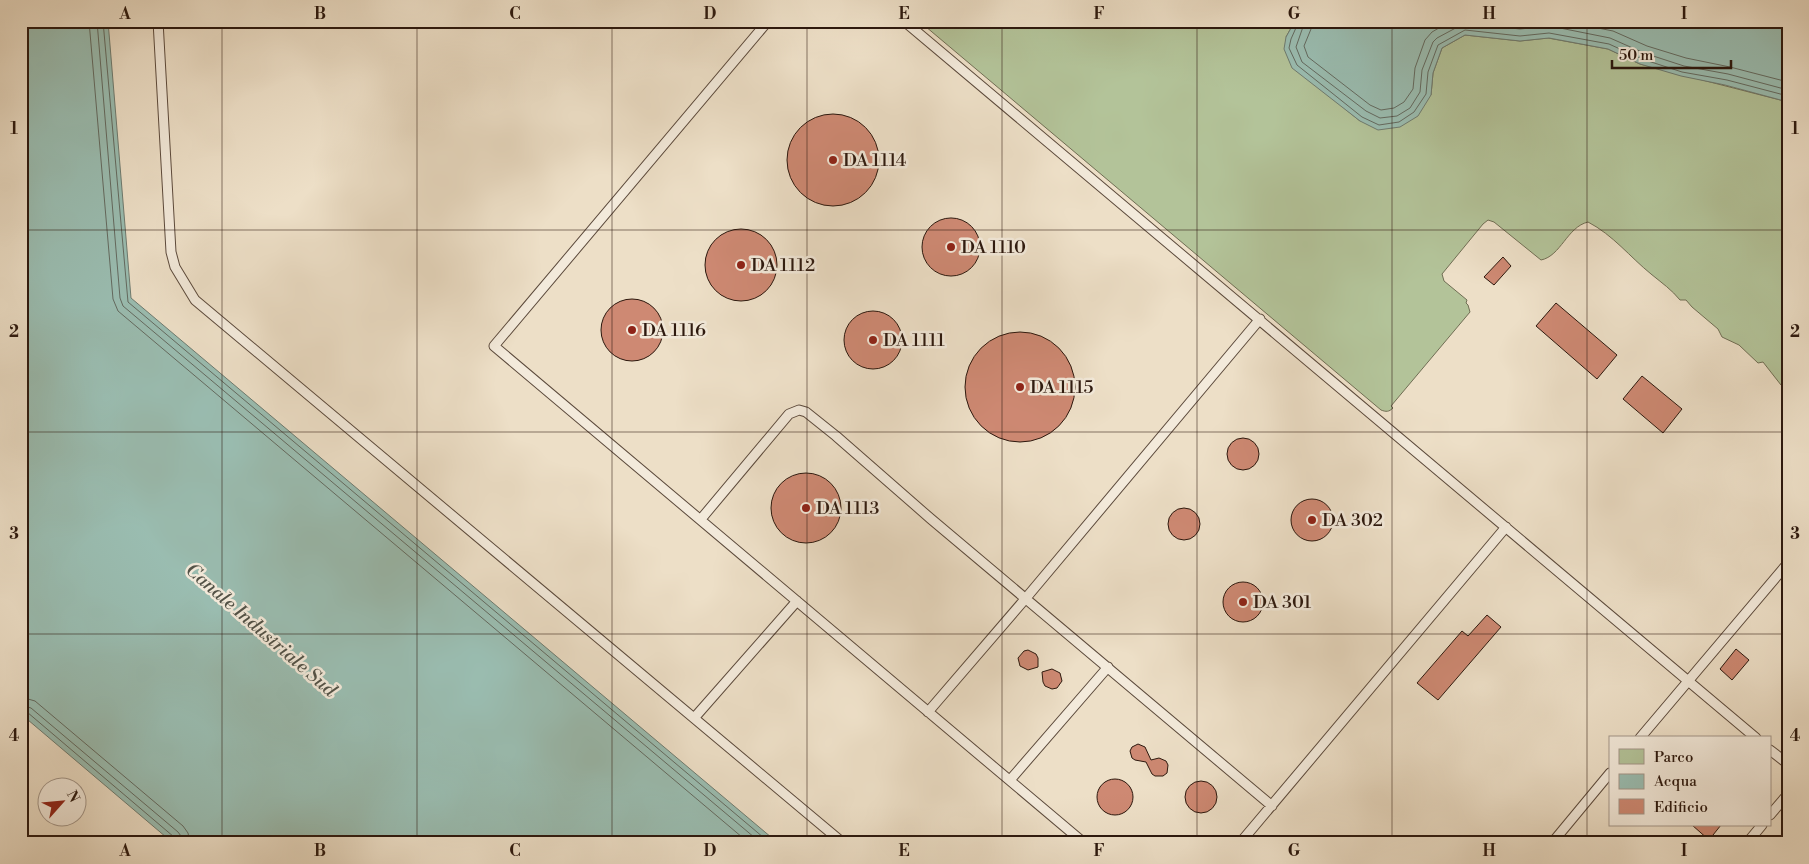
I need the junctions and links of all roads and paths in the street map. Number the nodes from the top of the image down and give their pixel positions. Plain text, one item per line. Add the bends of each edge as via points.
1 (158, 21) edge
2 (768, 21) edge
3 (904, 21) edge
4 (1260, 319) junction
5 (701, 519) junction
6 (1506, 527) junction
7 (1788, 563) edge
8 (1026, 598) junction
9 (797, 602) junction
10 (1108, 667) junction
11 (1688, 681) junction
12 (928, 712) junction
13 (695, 717) junction
14 (1642, 736) edge
15 (1754, 736) edge
16 (1772, 752) edge
17 (1788, 764) edge
18 (1609, 774) edge
19 (1010, 780) junction
20 (1788, 794) edge
21 (1272, 806) junction
22 (1772, 813) edge
23 (1761, 826) edge
24 (843, 843) edge
25 (1084, 843) edge
26 (1240, 843) edge
27 (1552, 843) edge
28 (1747, 843) edge

1 - 13 lane via 171,252 179,275 195,300
2 - 5 lane via 494,346
3 - 4 lane
4 - 6 lane
4 - 8 lane
5 - 8 lane via 789,414 799,410 836,436
5 - 9 lane
6 - 11 lane
6 - 21 lane
7 - 11 lane
8 - 10 lane
8 - 12 lane
9 - 12 lane
9 - 13 lane
10 - 19 lane
10 - 21 lane
11 - 14 lane
11 - 15 lane
12 - 19 lane
13 - 24 lane
16 - 17 lane
18 - 27 lane
19 - 25 lane
20 - 22 lane
21 - 26 lane
23 - 28 lane

